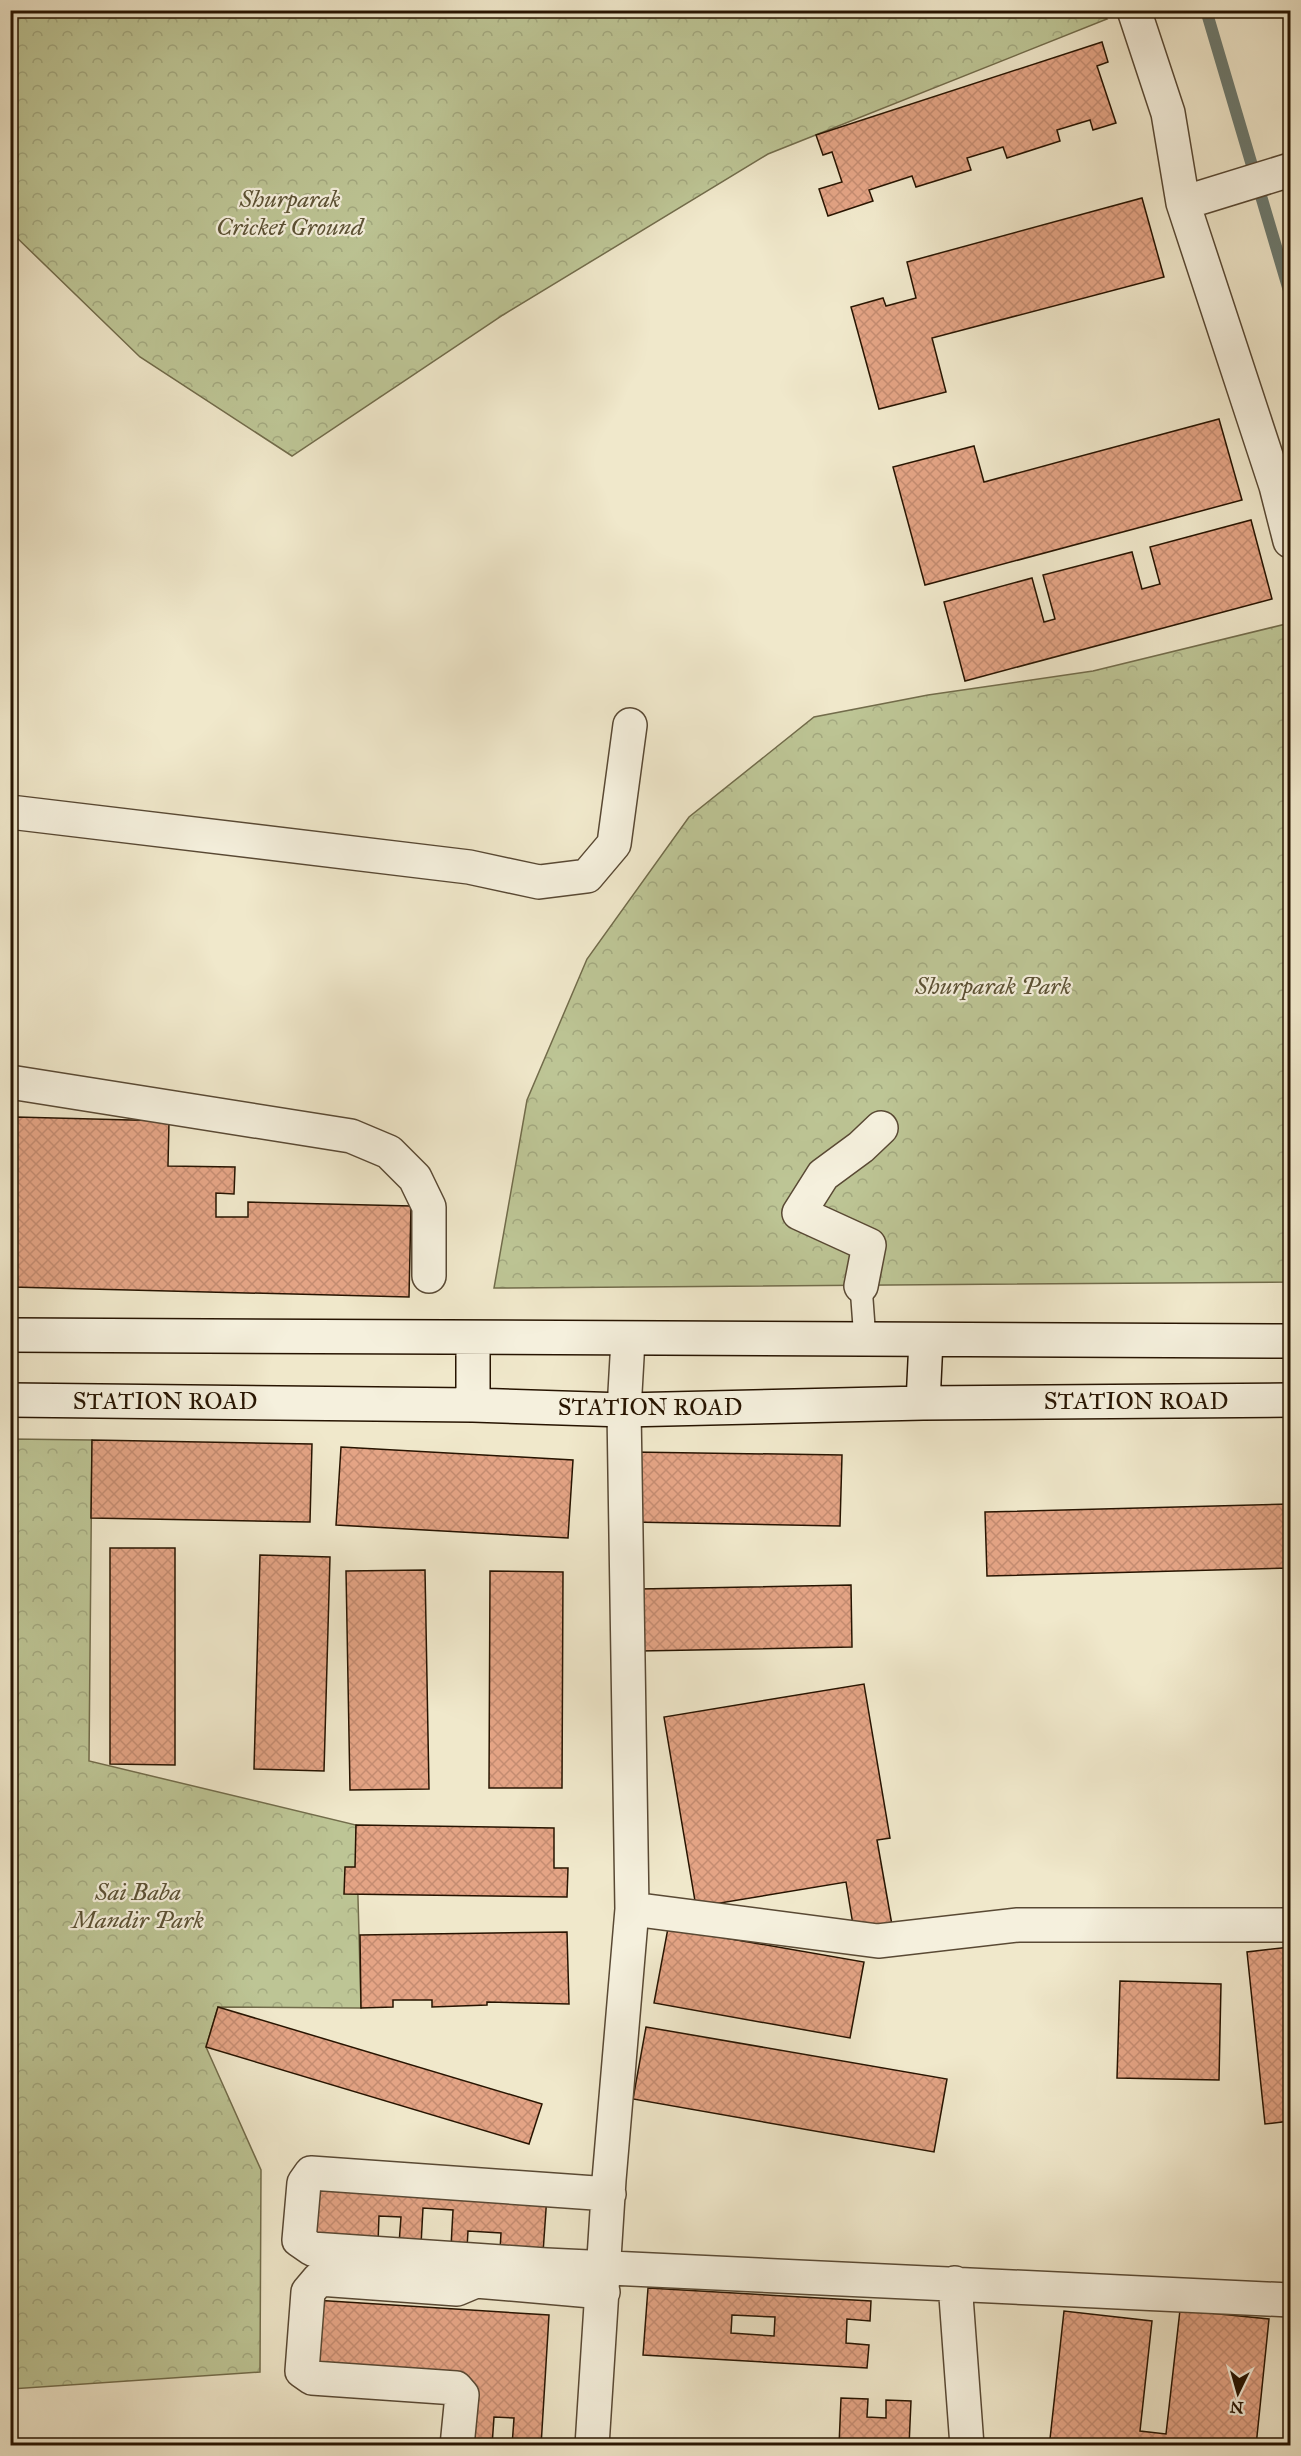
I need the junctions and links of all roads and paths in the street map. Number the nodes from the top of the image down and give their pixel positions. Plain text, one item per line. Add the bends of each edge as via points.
1 (1134, 10) edge
2 (1282, 173) edge
3 (1183, 203) junction
4 (1290, 541) edge
5 (630, 725) dead end
6 (10, 812) edge
7 (10, 1082) edge
8 (880, 1128) dead end
9 (429, 1276) dead end
10 (861, 1286) joint
11 (10, 1335) edge
12 (473, 1339) junction
13 (628, 1340) junction
14 (865, 1340) junction
15 (926, 1340) junction
16 (1290, 1341) edge
17 (10, 1400) edge
18 (1290, 1400) edge
19 (923, 1403) junction
20 (473, 1405) junction
21 (624, 1410) junction
22 (632, 1909) junction
23 (1290, 1925) edge
24 (609, 2194) junction
25 (604, 2279) junction
26 (955, 2283) junction
27 (1290, 2300) edge
28 (457, 2445) edge
29 (592, 2445) edge
30 (966, 2445) edge

1 - 3 street via 1168,113
2 - 3 street
3 - 4 street via 1276,486
5 - 6 street via 614,844 587,876 539,882 469,867
7 - 9 street via 351,1136 389,1152 415,1178 429,1208
8 - 10 street via 823,1175 799,1213 868,1245
10 - 14 lane
11 - 12 street
12 - 13 street
12 - 20 street
13 - 14 street
13 - 21 street
14 - 15 street
15 - 16 street
15 - 19 street
17 - 20 street, STATION ROAD
18 - 19 street, STATION ROAD
19 - 21 street, STATION ROAD
20 - 21 street, STATION ROAD
21 - 22 street
22 - 23 street via 878,1941 1018,1925
22 - 24 street
24 - 25 street
24 - 25 street via 311,2173 304,2183 299,2240 312,2248 546,2265
25 - 26 street
25 - 28 street via 476,2281 457,2289 319,2279 308,2292 302,2371 312,2378 456,2388 462,2395
25 - 29 street
26 - 27 street
26 - 30 street

